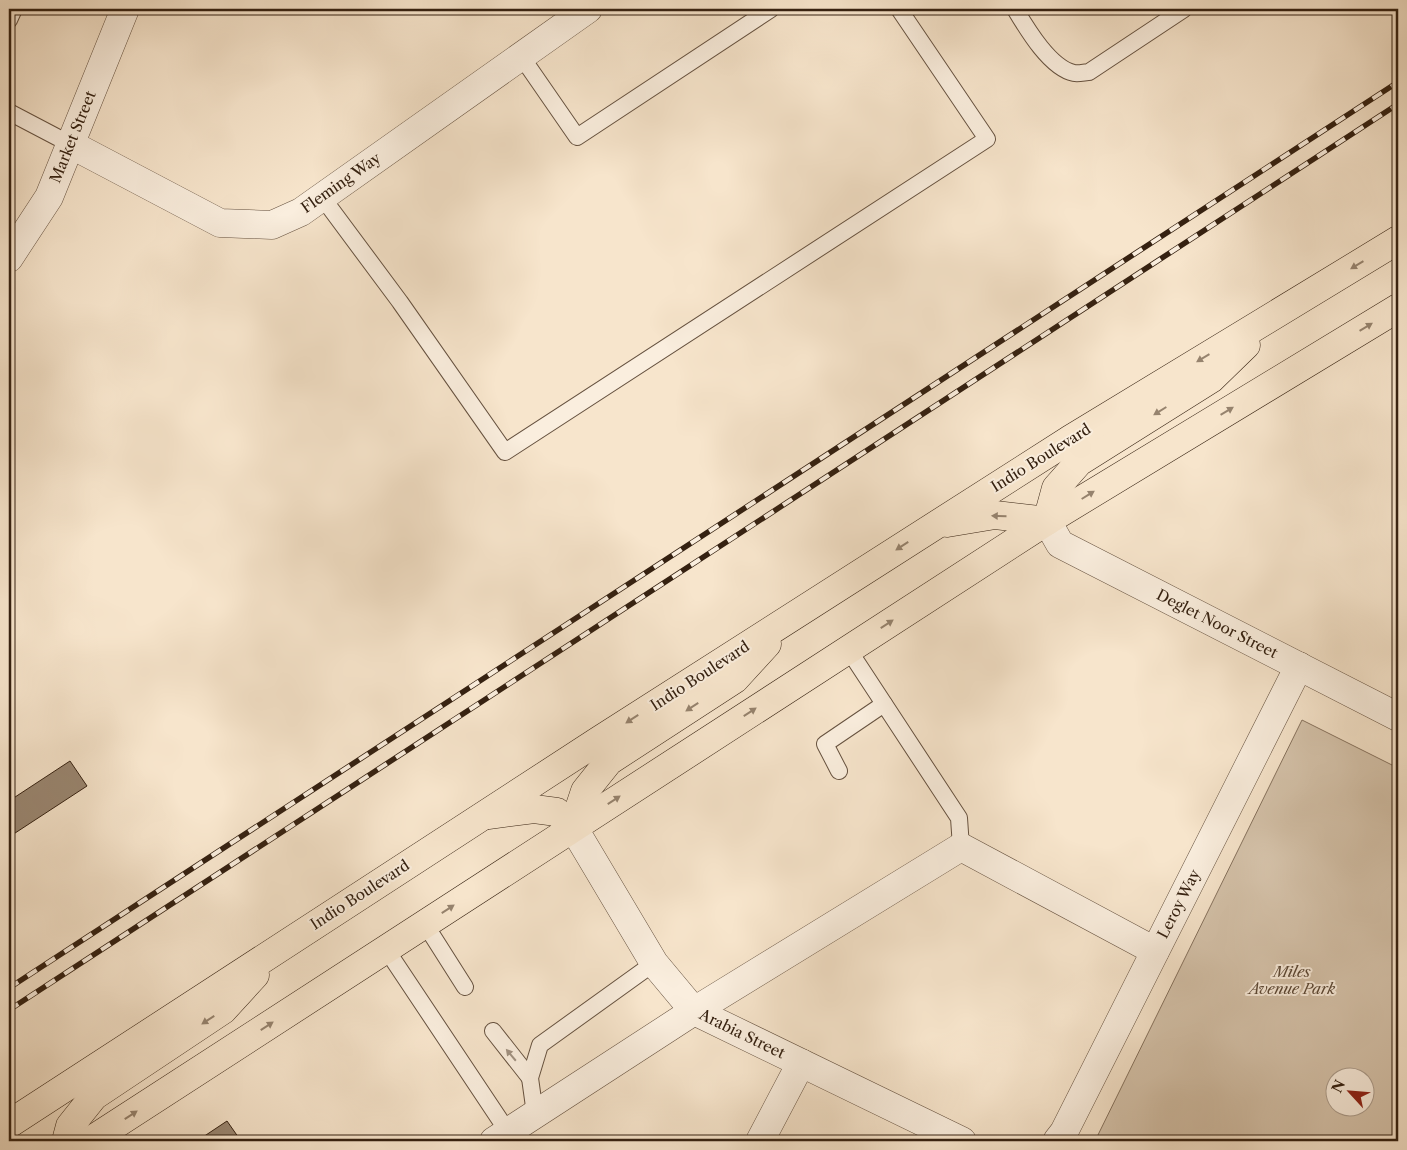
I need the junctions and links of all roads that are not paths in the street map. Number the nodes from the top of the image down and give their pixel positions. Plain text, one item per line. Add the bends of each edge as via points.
1 (14, 9) edge
2 (125, 9) edge
3 (588, 9) edge
4 (771, 9) edge
5 (899, 9) edge
6 (1015, 9) edge
7 (1184, 9) edge
8 (9, 20) edge
9 (522, 56) junction
10 (9, 112) edge
11 (70, 144) junction
12 (322, 197) junction
13 (1398, 240) edge
14 (9, 258) edge
15 (1398, 308) edge
16 (1278, 313) junction
17 (1047, 521) junction
18 (935, 525) junction
19 (792, 616) junction
20 (848, 649) junction
21 (1299, 666) junction
22 (884, 704) junction
23 (1398, 716) edge
24 (839, 771) dead end
25 (483, 815) junction
26 (573, 827) junction
27 (961, 847) junction
28 (425, 924) junction
29 (279, 948) junction
30 (386, 949) junction
31 (1155, 951) junction
32 (654, 963) junction
33 (465, 987) dead end
34 (694, 1011) junction
35 (493, 1031) dead end
36 (801, 1063) junction
37 (530, 1078) junction
38 (535, 1114) junction
39 (9, 1124) edge
40 (501, 1137) edge
41 (66, 1141) edge
42 (90, 1141) edge
43 (760, 1141) edge
44 (962, 1141) edge
45 (1057, 1141) edge

1 - 8 lane
2 - 11 street, Market Street
3 - 9 street, Fleming Way
4 - 9 lane via 577,137
5 - 12 lane via 987,139 505,452
6 - 7 lane via 1033,38 1060,67 1075,74 1090,72
9 - 12 street, Fleming Way
10 - 11 lane
11 - 12 street, Fleming Way via 220,223 272,225 301,212
11 - 14 street, Market Street via 49,197
13 -> 16 main road, Indio Boulevard
17 -> 15 main road
16 -> 17 main road via 1211,379 1079,462 1056,488
16 -> 18 main road, Indio Boulevard
17 -> 18 main road via 995,515
20 -> 17 main road
17 - 21 street, Deglet Noor Street via 1060,544
18 -> 19 main road, Indio Boulevard
19 -> 25 main road, Indio Boulevard
19 -> 26 main road via 735,679 609,760 585,791
20 - 22 lane
26 -> 20 main road
21 - 23 street, Deglet Noor Street
21 - 31 street, Leroy Way
22 - 24 lane via 825,744
22 - 27 lane via 959,818
25 - 26 main road via 534,809 557,812
25 - 29 main road, Indio Boulevard
28 -> 26 main road
26 - 32 street, Arabia Street
27 - 31 street
27 - 34 street
28 - 30 main road
28 - 33 lane
29 - 39 main road, Indio Boulevard
29 -> 41 main road via 223,1010 94,1096 70,1126
30 - 40 lane
42 -> 30 main road
31 - 45 street, Leroy Way
32 - 34 street, Arabia Street
32 - 37 lane via 540,1045
34 - 36 street, Arabia Street
34 - 38 street
37 -> 35 lane
36 - 43 street
36 - 44 street, Arabia Street
37 - 38 lane
38 - 40 street

